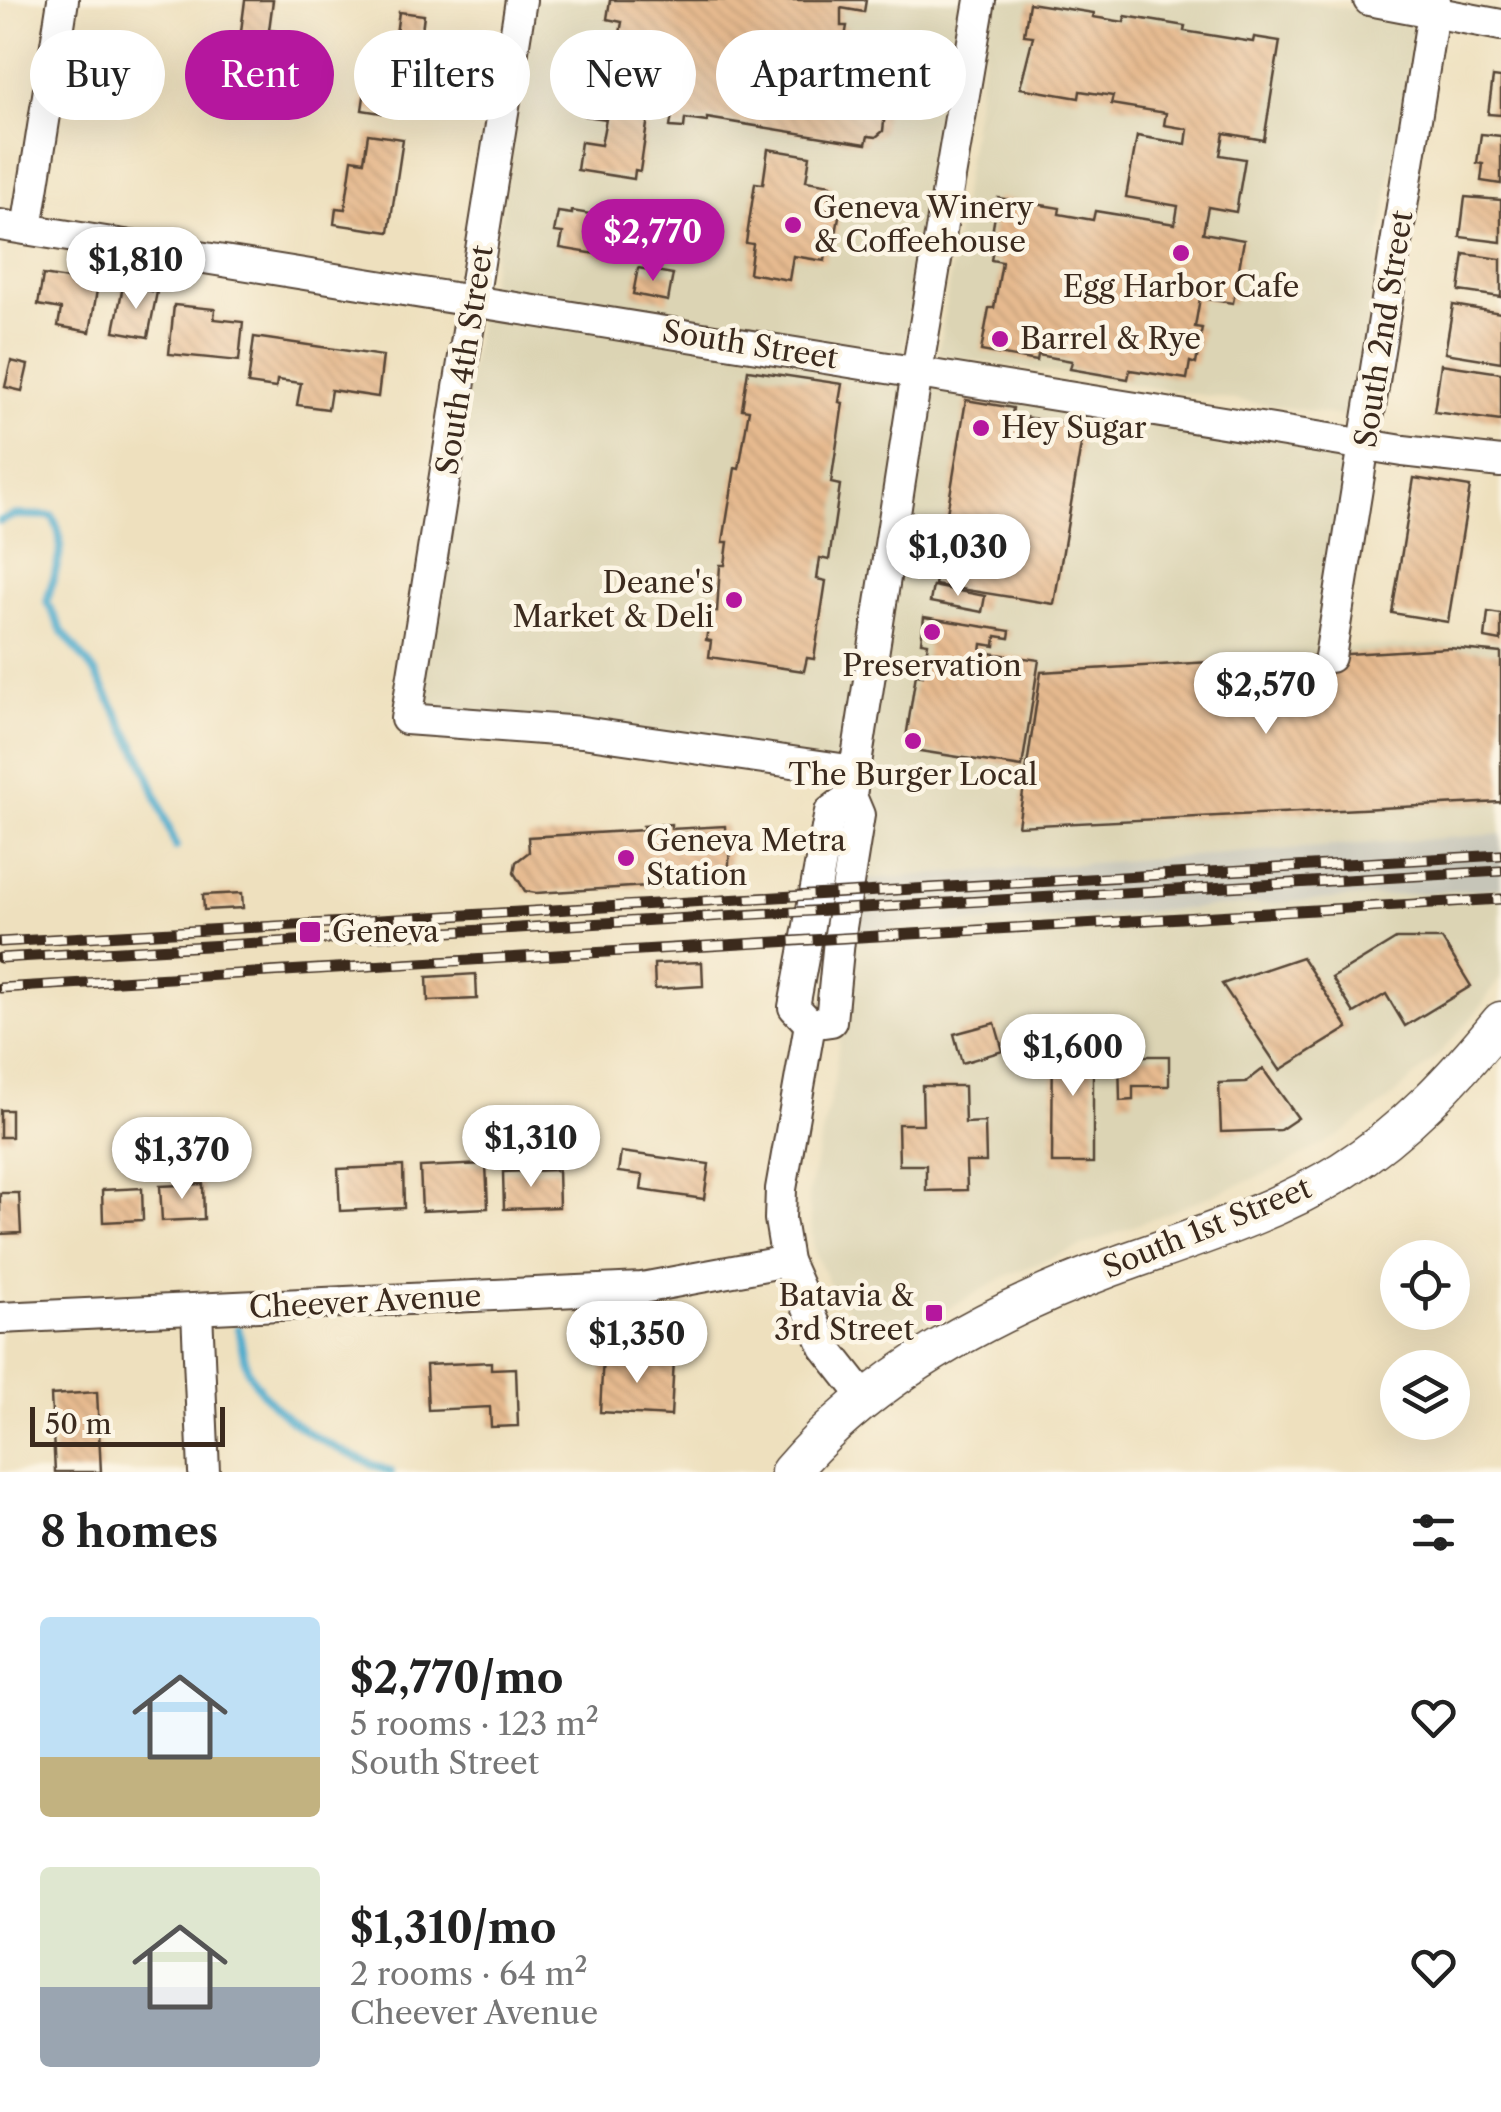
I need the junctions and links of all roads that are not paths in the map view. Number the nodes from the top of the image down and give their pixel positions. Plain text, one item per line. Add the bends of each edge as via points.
1 (63, 0) edge
2 (522, 0) edge
3 (980, 0) edge
4 (1369, 0) edge
5 (1434, 6) edge
6 (1501, 25) edge
7 (14, 227) edge
8 (474, 301) junction
9 (916, 372) junction
10 (1366, 444) junction
11 (1501, 462) edge
12 (1330, 657) dead end
13 (853, 783) junction
14 (1501, 1021) edge
15 (787, 1262) junction
16 (197, 1310) junction
17 (0, 1318) edge
18 (866, 1399) junction
19 (204, 1472) edge
20 (790, 1472) edge

1 - 7 street
2 - 8 street, South 4th Street
3 - 9 street
4 - 5 street
5 - 6 street
5 - 10 street, South 2nd Street
7 - 8 street, South Street
8 - 9 street, South Street
8 - 13 street, South 4th Street via 406,720 582,732
9 - 10 street, South Street
9 - 13 street
10 - 11 street, South Street
10 - 12 street, South 2nd Street
13 - 15 street via 830,812 794,1007 810,1024 781,1189
14 - 18 main road, South 1st Street via 1442,1090 1340,1172 1248,1218 986,1321
15 - 16 street, Cheever Avenue via 642,1288
15 - 18 street via 825,1347
16 - 17 street, Cheever Avenue
16 - 19 street
18 - 20 main road, South 1st Street

